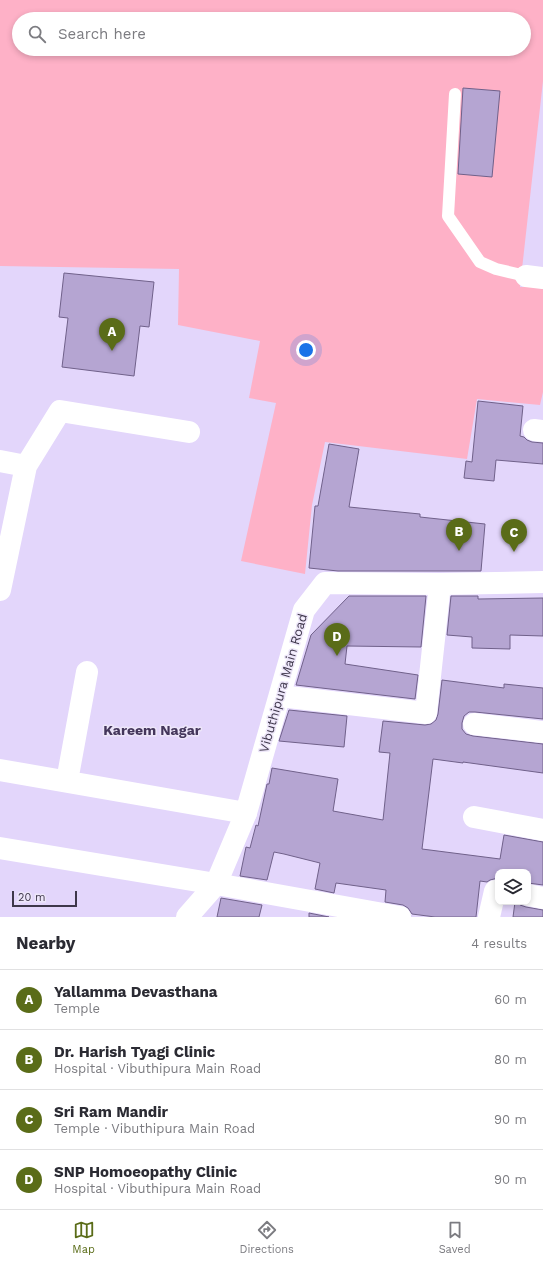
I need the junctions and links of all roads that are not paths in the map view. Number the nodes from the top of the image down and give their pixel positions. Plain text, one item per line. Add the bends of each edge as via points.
1 (455, 94) dead end
2 (535, 277) edge
3 (189, 432) dead end
4 (0, 461) edge
5 (26, 466) junction
6 (543, 582) edge
7 (440, 584) junction
8 (0, 590) edge
9 (87, 672) dead end
10 (280, 696) junction
11 (474, 724) dead end
12 (543, 732) edge
13 (0, 770) edge
14 (67, 781) junction
15 (246, 813) junction
16 (474, 817) dead end
17 (543, 830) edge
18 (0, 848) edge
19 (216, 884) junction
20 (495, 891) edge
21 (531, 896) edge
22 (543, 898) edge
23 (187, 917) edge
24 (400, 917) edge
25 (489, 917) edge

1 - 2 lane via 448,216 480,262 496,269
3 - 5 street via 60,411
4 - 5 street
5 - 8 street
6 - 7 street, Vibuthipura Main Road
7 - 10 street, Vibuthipura Main Road via 325,583 304,610
7 - 10 street via 426,713
9 - 14 street
10 - 15 street, Vibuthipura Main Road
11 - 12 street
13 - 14 street
14 - 15 street
15 - 19 street, Vibuthipura Main Road
16 - 17 street
18 - 19 street
19 - 23 street, Vibuthipura Main Road
19 - 24 street
20 - 25 street
21 - 22 street

